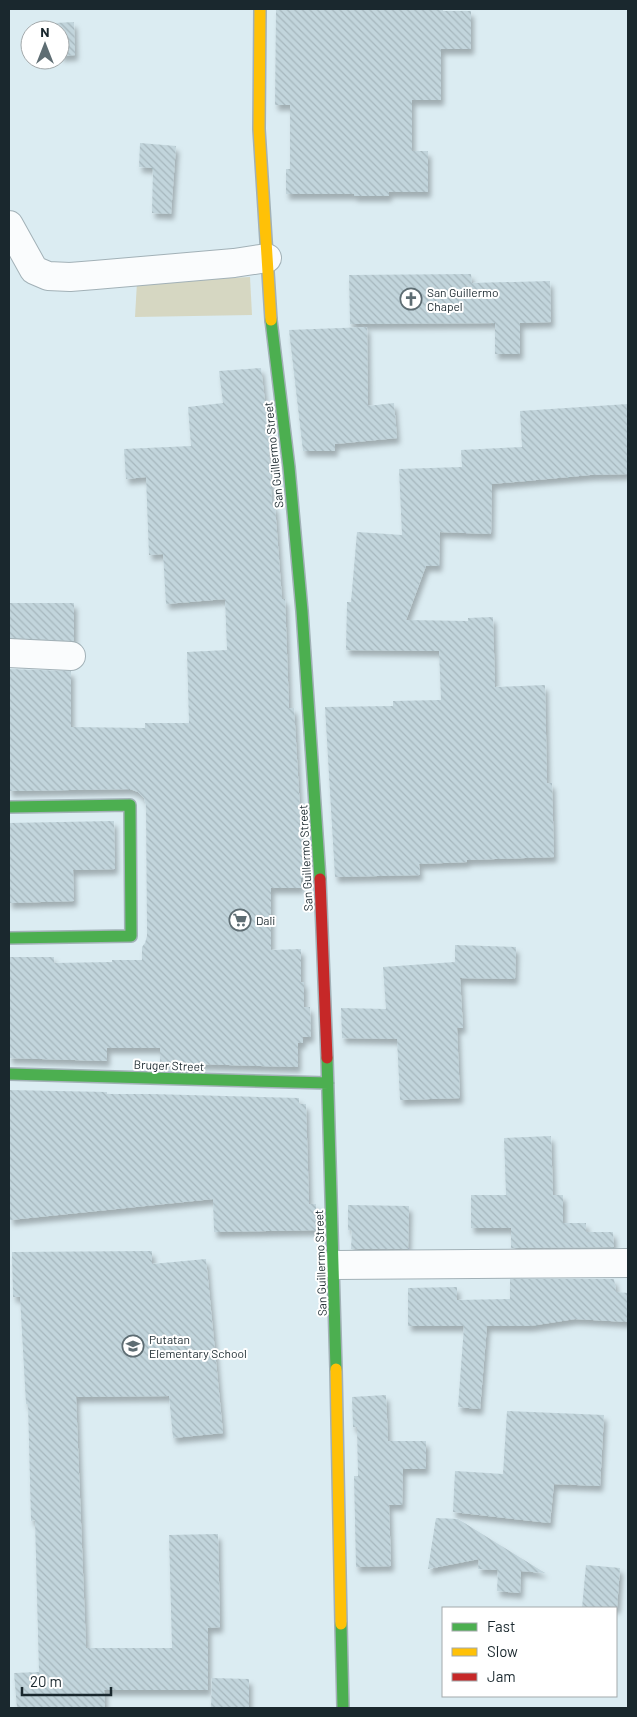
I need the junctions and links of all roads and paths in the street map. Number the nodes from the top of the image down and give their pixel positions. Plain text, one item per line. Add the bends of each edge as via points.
1 (260, 9) edge
2 (9, 225) edge
3 (267, 258) junction
4 (9, 653) edge
5 (72, 656) dead end
6 (9, 807) edge
7 (9, 938) edge
8 (9, 1074) edge
9 (328, 1083) junction
10 (628, 1263) edge
11 (334, 1265) junction
12 (343, 1708) edge

1 - 3 main road, San Guillermo Street via 259,129
2 - 3 street via 34,270 48,276 95,275
3 - 9 main road, San Guillermo Street via 312,730
4 - 5 street
6 - 7 main road via 130,806 131,936
8 - 9 main road, Bruger Street
9 - 11 main road, San Guillermo Street
10 - 11 street
11 - 12 main road, San Guillermo Street

